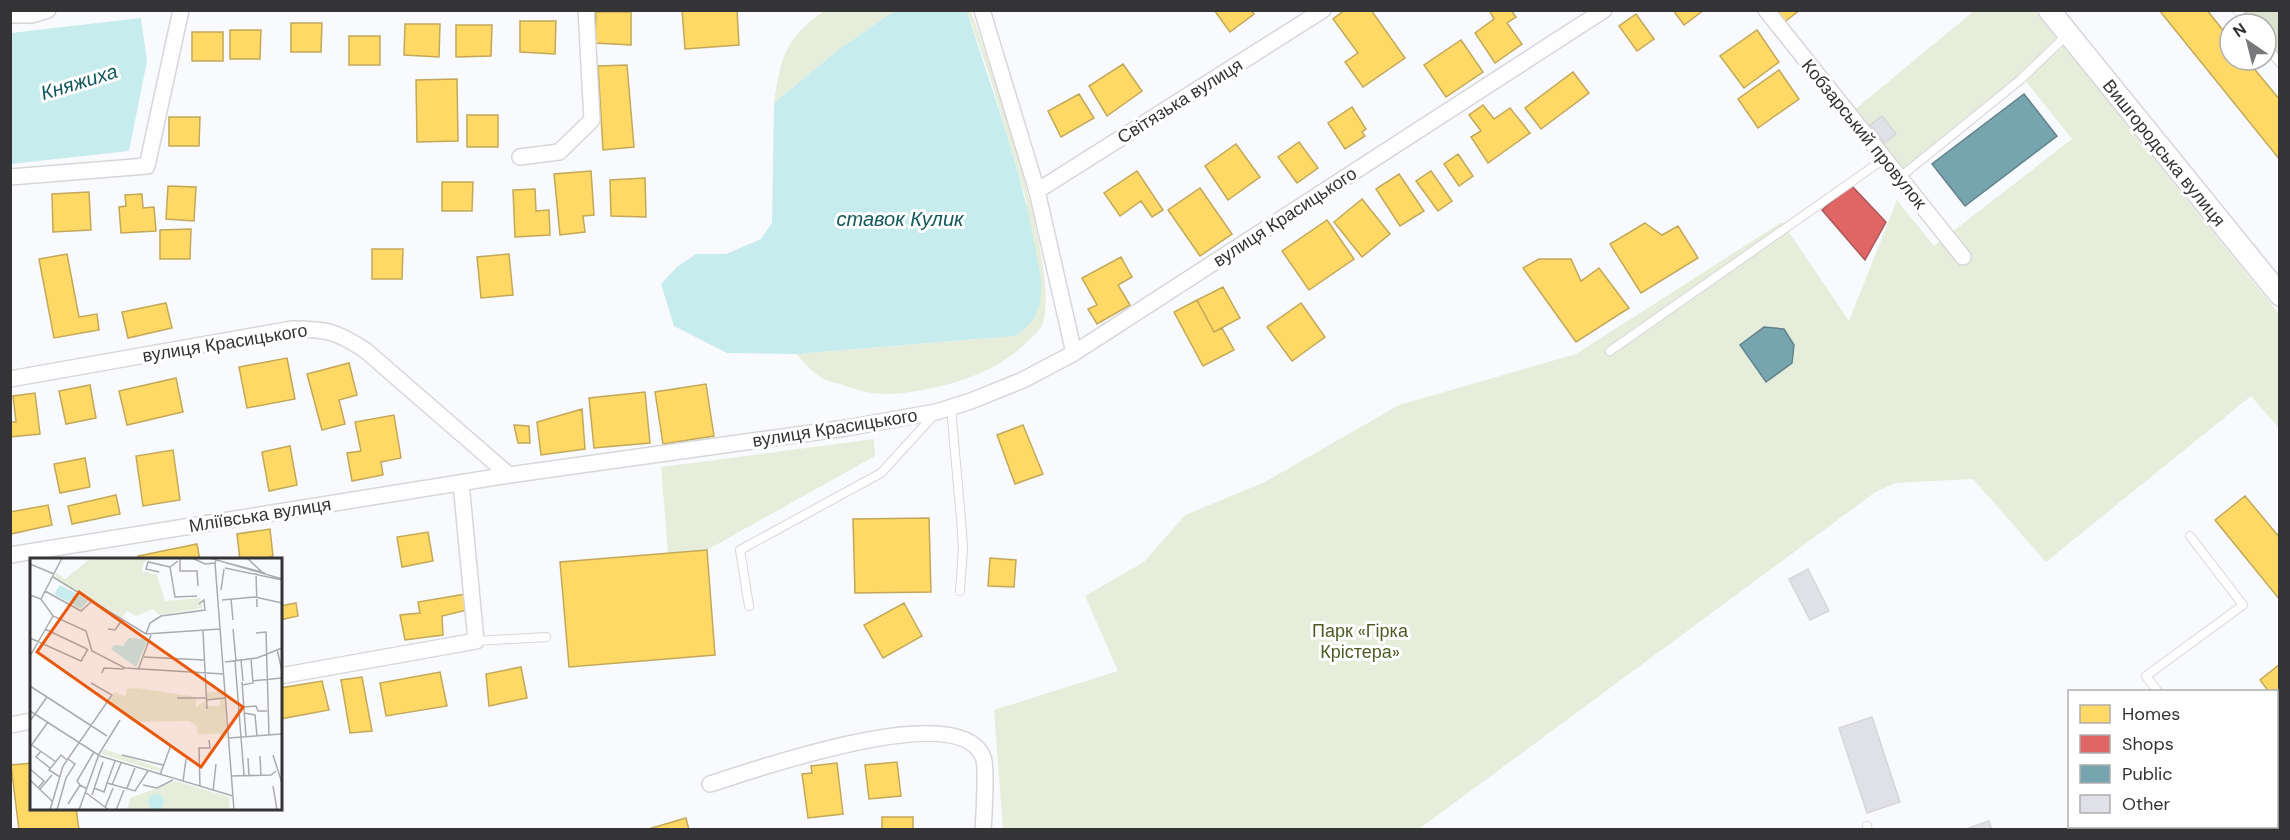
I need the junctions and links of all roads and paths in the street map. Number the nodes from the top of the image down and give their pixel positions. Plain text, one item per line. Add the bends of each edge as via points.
1 (48, 10) edge
2 (181, 10) edge
3 (586, 10) edge
4 (982, 10) edge
5 (1323, 10) edge
6 (1604, 10) edge
7 (1766, 10) edge
8 (2049, 10) edge
9 (10, 15) edge
10 (2068, 34) junction
11 (520, 157) dead end
12 (1884, 159) junction
13 (10, 177) edge
14 (1899, 178) junction
15 (1037, 191) junction
16 (1963, 257) dead end
17 (2280, 295) edge
18 (1610, 351) dead end
19 (1074, 353) junction
20 (10, 379) edge
21 (943, 410) junction
22 (509, 475) junction
23 (461, 483) junction
24 (2190, 536) dead end
25 (10, 555) edge
26 (960, 591) dead end
27 (749, 606) dead end
28 (546, 637) dead end
29 (476, 641) junction
30 (282, 676) edge
31 (2156, 690) edge
32 (30, 721) edge
33 (10, 725) edge
34 (710, 784) dead end
35 (983, 830) edge

1 - 9 street
2 - 13 street via 147,166
3 - 11 street via 592,120 559,152
4 - 15 street
5 - 15 street, Світязька вулиця
6 - 19 street, вулиця Красицького
7 - 12 street, Кобзарський провулок
8 - 10 main road, Вишгородська вулиця
10 - 14 lane via 2020,80
10 - 17 main road, Вишгородська вулиця
12 - 14 street, Кобзарський провулок
12 - 18 lane
14 - 16 street, Кобзарський провулок
15 - 19 street
19 - 21 street, вулиця Красицького via 1023,380
20 - 22 street, вулиця Красицького via 292,329 322,329 344,336 365,350
21 - 22 street, вулиця Красицького via 846,428
21 - 26 lane via 961,519
21 - 27 lane via 881,473 740,550
22 - 23 street, Мліївська вулиця
23 - 25 street, Мліївська вулиця
23 - 29 street
24 - 31 lane via 2243,605 2146,676
28 - 29 lane
29 - 30 street
32 - 33 street
34 - 35 street via 849,742 929,733 959,737 975,744 984,758

